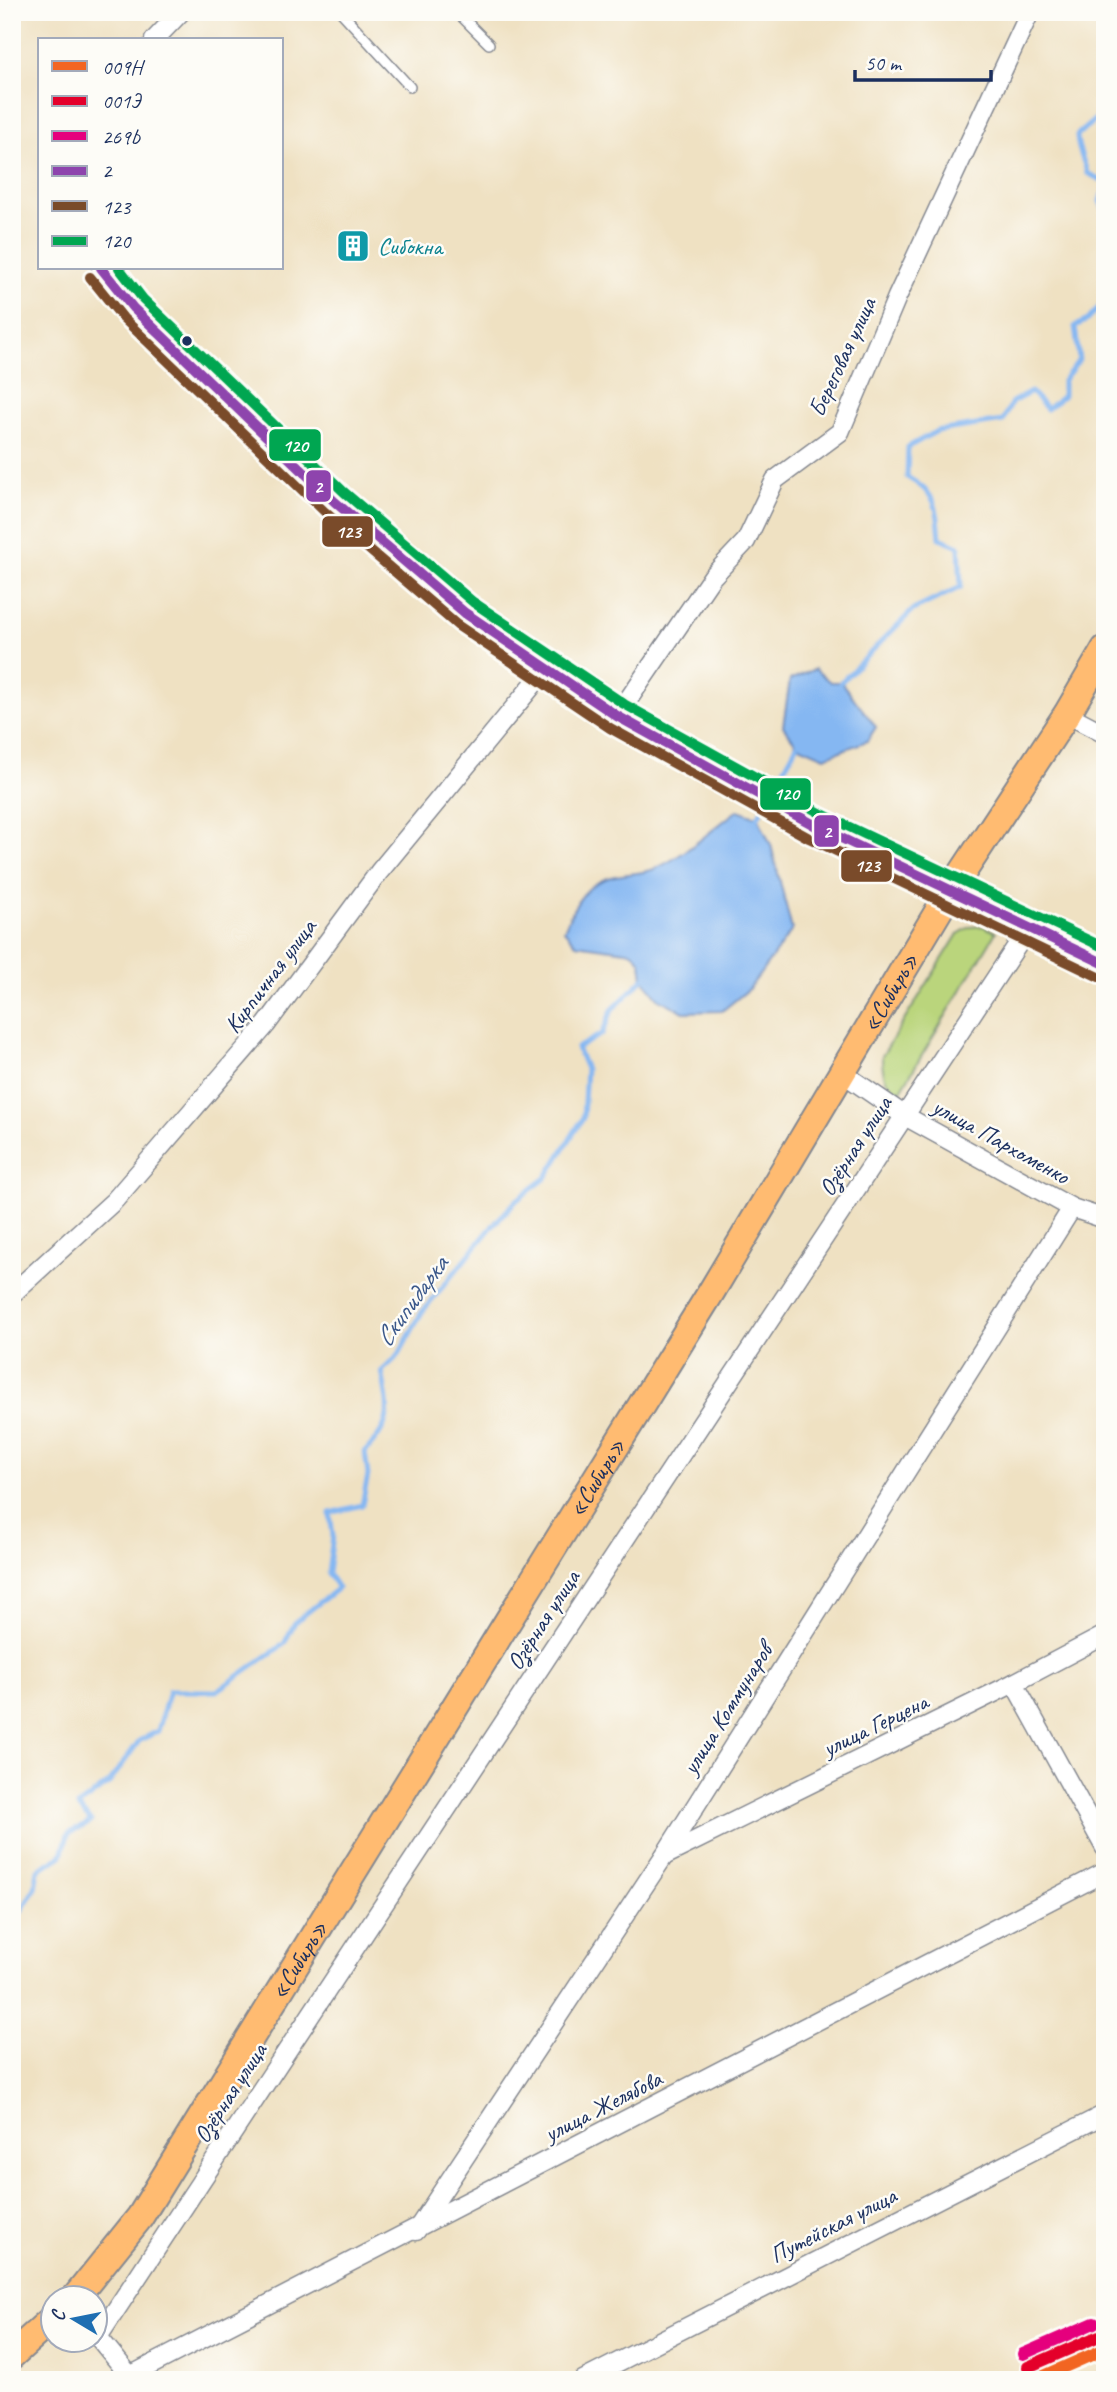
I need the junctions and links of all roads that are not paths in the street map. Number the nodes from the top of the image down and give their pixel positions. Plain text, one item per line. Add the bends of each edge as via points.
1 (181, 12) edge
2 (341, 12) edge
3 (457, 12) edge
4 (1030, 12) edge
5 (156, 38) edge
6 (488, 44) dead end
7 (410, 87) dead end
8 (103, 270) edge
9 (1105, 649) edge
10 (546, 669) junction
11 (1067, 714) junction
12 (617, 716) junction
13 (1105, 734) edge
14 (951, 890) junction
15 (1028, 929) junction
16 (1105, 964) edge
17 (844, 1074) junction
18 (905, 1116) junction
19 (1072, 1208) junction
20 (1105, 1219) edge
21 (12, 1294) edge
22 (1105, 1634) edge
23 (1014, 1683) junction
24 (1105, 1849) edge
25 (664, 1856) junction
26 (1105, 1872) edge
27 (1105, 2114) edge
28 (416, 2231) junction
29 (86, 2284) edge
30 (108, 2317) edge
31 (38, 2332) edge
32 (108, 2352) edge
33 (12, 2355) edge
34 (127, 2378) edge
35 (583, 2380) edge

1 - 5 street
2 - 7 lane
3 - 6 lane
4 - 12 street, Береговая улица via 897,297 840,432 775,480 746,541 712,578
8 - 10 street via 133,308 335,502 465,613
9 - 11 main road, «Сибирь»
10 - 12 street
10 - 21 street, Кирпичная улица via 379,872 248,1045 114,1201
11 - 13 street
11 - 14 main road, «Сибирь»
12 - 14 street via 778,805
14 - 15 street
14 - 17 main road, «Сибирь»
15 - 16 street
15 - 18 street, Озёрная улица
17 - 18 street, улица Пархоменко
17 - 29 main road, «Сибирь» via 140,2217
18 - 19 street, улица Пархоменко
18 - 30 street, Озёрная улица
19 - 20 street, улица Пархоменко
19 - 25 street, улица Коммунаров
22 - 23 street, улица Герцена
23 - 24 street
23 - 25 street, улица Герцена
25 - 28 street, улица Коммунаров
26 - 28 street, улица Желябова
27 - 35 street, Путейская улица
28 - 34 street, улица Желябова
31 - 33 main road
32 - 34 street

